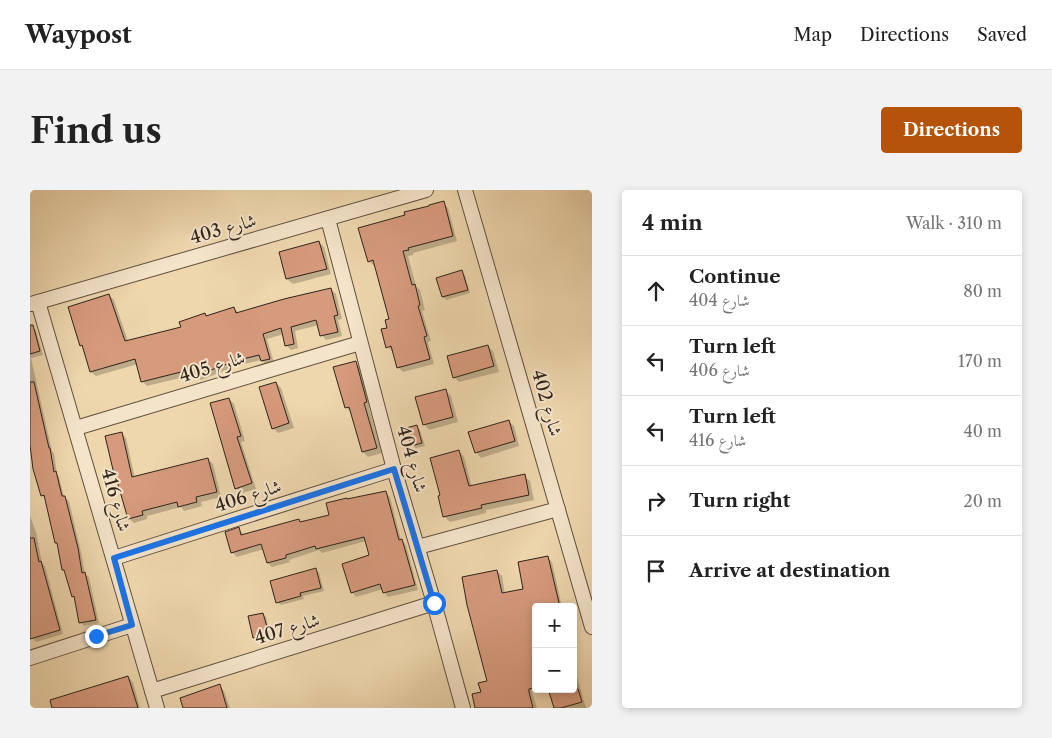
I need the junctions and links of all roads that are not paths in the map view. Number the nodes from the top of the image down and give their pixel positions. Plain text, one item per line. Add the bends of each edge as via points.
1 (426, 190) edge
2 (465, 190) edge
3 (328, 219) junction
4 (34, 304) edge
5 (360, 342) junction
6 (76, 428) junction
7 (394, 469) junction
8 (558, 508) junction
9 (418, 547) junction
10 (114, 558) junction
11 (434, 603) junction
12 (132, 625) junction
13 (592, 627) edge
14 (30, 658) edge
15 (152, 691) junction
16 (157, 708) edge
17 (463, 708) edge

1 - 3 street, شارع 403
2 - 8 street, شارع 402
3 - 4 street, شارع 403
3 - 5 street, شارع 404
4 - 6 street, شارع 416
5 - 6 street, شارع 405
5 - 7 street, شارع 404
6 - 10 street, شارع 416
7 - 9 street, شارع 404
7 - 10 street, شارع 406
8 - 9 street
8 - 13 street, شارع 402
9 - 11 street, شارع 404
10 - 12 street, شارع 416
11 - 15 street, شارع 407
11 - 17 street, شارع 404
12 - 14 street
12 - 15 street, شارع 416
15 - 16 street, شارع 416

